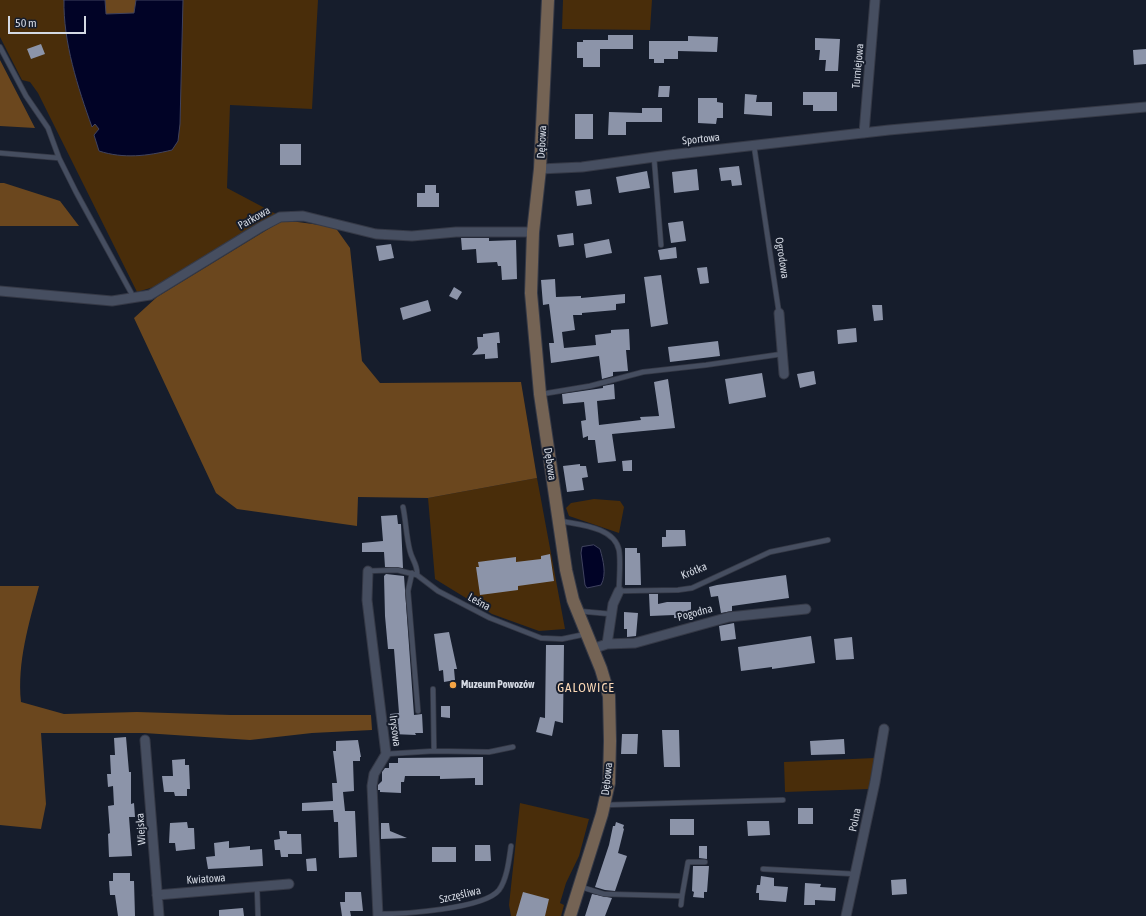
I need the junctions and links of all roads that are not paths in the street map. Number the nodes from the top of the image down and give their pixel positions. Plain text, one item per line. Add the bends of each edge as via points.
1 (548, 0) edge
2 (875, 0) edge
3 (0, 47) edge
4 (1146, 107) edge
5 (864, 133) junction
6 (754, 146) junction
7 (0, 153) edge
8 (654, 157) junction
9 (59, 158) junction
10 (540, 169) junction
11 (533, 232) junction
12 (661, 245) dead end
13 (0, 291) edge
14 (135, 299) junction
15 (779, 313) joint
16 (782, 354) junction
17 (784, 374) dead end
18 (540, 394) junction
19 (404, 507) dead end
20 (559, 521) junction
21 (828, 540) dead end
22 (368, 571) joint
23 (414, 574) junction
24 (619, 591) junction
25 (806, 609) dead end
26 (576, 611) junction
27 (611, 614) junction
28 (586, 634) junction
29 (607, 644) junction
30 (592, 650) junction
31 (433, 690) dead end
32 (418, 711) dead end
33 (884, 729) dead end
34 (145, 740) dead end
35 (513, 747) dead end
36 (434, 751) junction
37 (386, 754) junction
38 (783, 800) dead end
39 (604, 805) junction
40 (511, 846) dead end
41 (705, 862) dead end
42 (763, 868) dead end
43 (855, 874) junction
44 (289, 884) dead end
45 (257, 887) junction
46 (580, 887) junction
47 (157, 895) junction
48 (682, 896) junction
49 (681, 905) dead end
50 (378, 915) edge
51 (159, 916) edge
52 (258, 916) edge
53 (570, 916) edge
54 (846, 916) edge

1 - 10 street, Dębowa
2 - 5 street, Turniejowa
3 - 9 lane via 26,96 48,128
4 - 5 street, Sportowa
5 - 6 street, Sportowa
6 - 8 street, Sportowa
6 - 15 lane, Ogrodowa
7 - 9 lane
8 - 10 street, Sportowa via 582,167
8 - 12 lane
9 - 14 lane
10 - 11 street, Dębowa
11 - 14 street, Parkowa via 456,232 412,236 376,234 303,216 280,217 261,226 150,296
11 - 18 street, Dębowa via 531,293
13 - 14 street, Parkowa via 112,301
15 - 16 street, Ogrodowa
16 - 17 street, Ogrodowa
16 - 18 lane via 706,366 643,372 590,386
18 - 20 street, Dębowa
19 - 23 lane via 407,539 417,568
20 - 24 lane via 595,529 611,536 619,550
20 - 26 street, Dębowa via 566,570
21 - 24 lane, Krótka via 770,552 692,588
22 - 23 lane, Leśna via 397,570
22 - 37 street, Irysowa via 367,600
23 - 28 lane, Leśna via 438,591 490,618 541,638 562,639
23 - 32 lane via 408,591
24 - 27 street
25 - 29 street, Pogodna via 729,617 634,643
26 - 27 lane
26 - 28 street, Dębowa
27 - 29 street
28 - 30 street, Dębowa
29 - 30 street, Pogodna
30 - 39 street, Dębowa via 609,696 609,783
31 - 36 lane
33 - 43 street, Polna
34 - 47 street, Wiejska
35 - 36 lane via 489,752
36 - 37 lane
37 - 50 street, Irysowa via 374,774 372,786
38 - 39 lane
39 - 46 street, Dębowa
40 - 50 lane, Szczęśliwa via 502,885 493,896 454,907
41 - 48 lane via 688,862
42 - 43 lane
43 - 54 street, Polna
44 - 45 street, Kwiatowa
45 - 47 street, Kwiatowa
45 - 52 lane
46 - 48 lane via 604,894
46 - 53 street, Dębowa
47 - 51 street, Wiejska
48 - 49 lane

